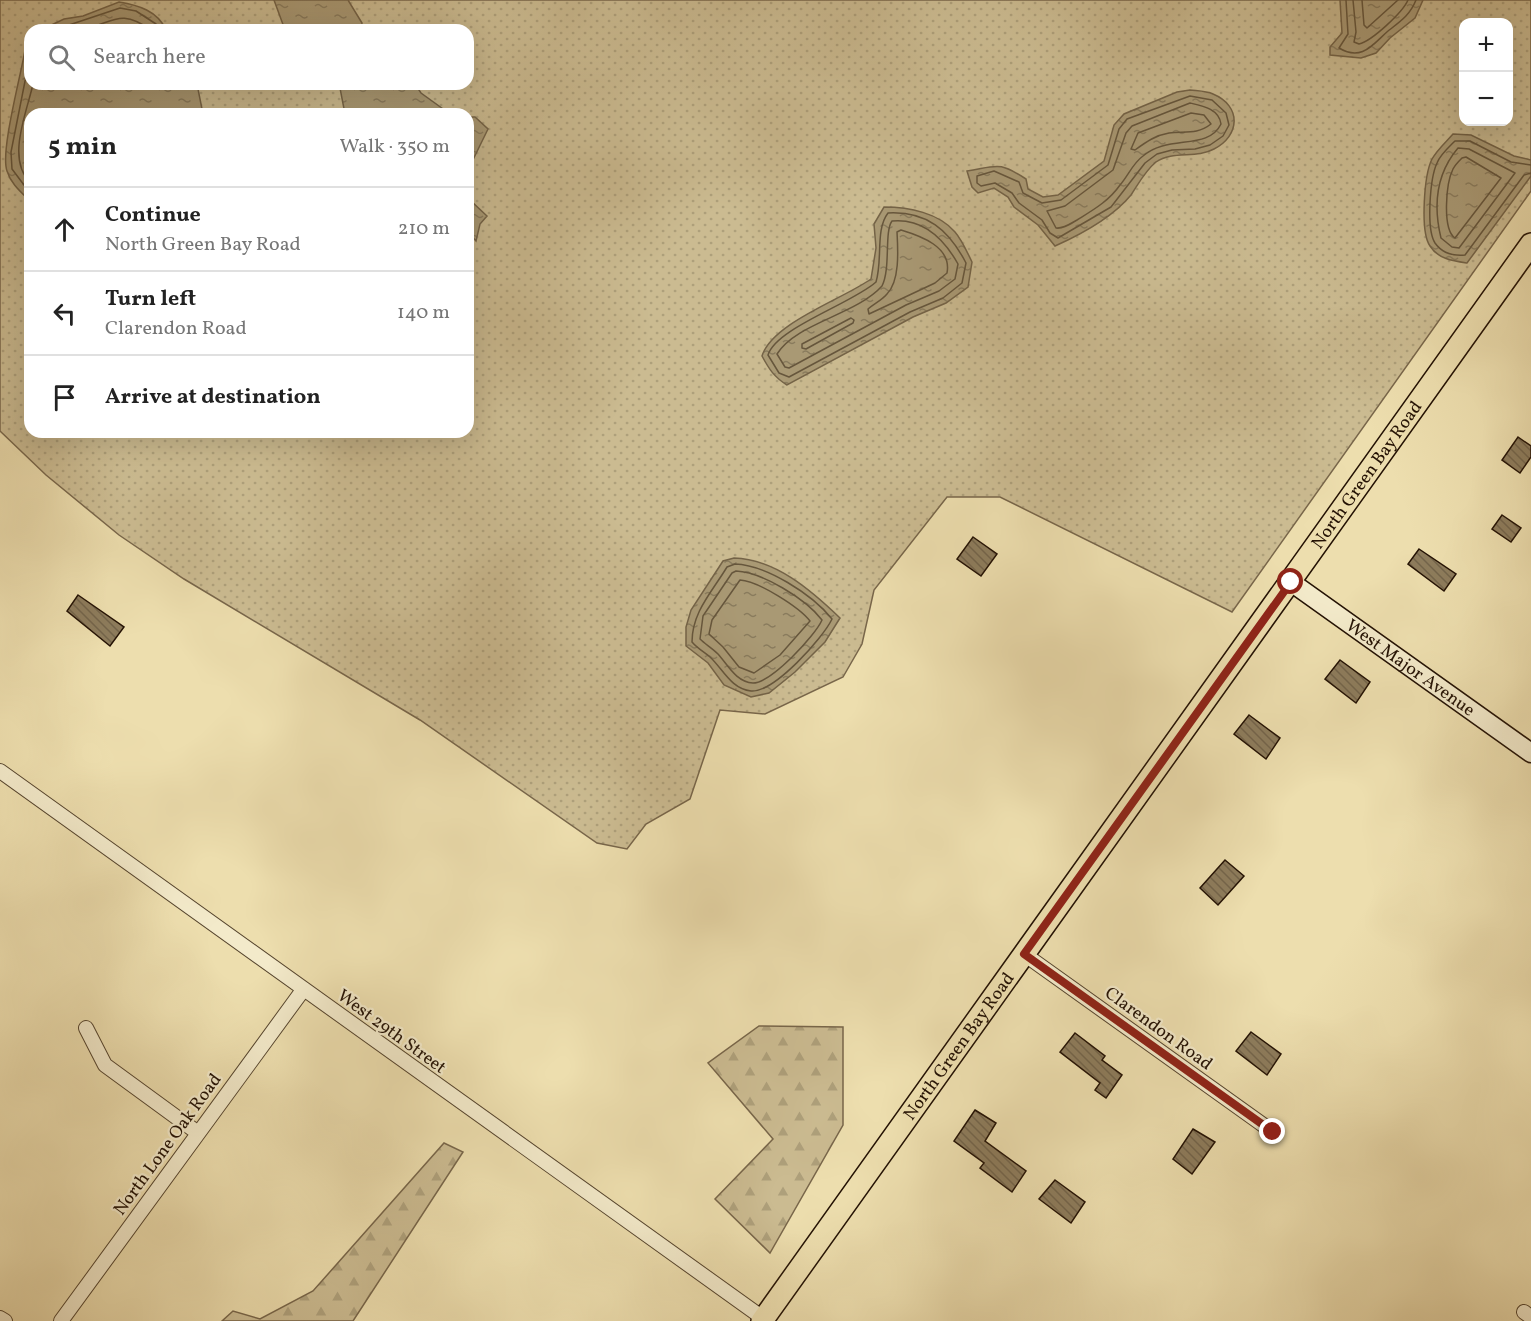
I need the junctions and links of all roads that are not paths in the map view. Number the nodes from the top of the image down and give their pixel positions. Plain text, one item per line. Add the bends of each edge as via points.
1 (1531, 244) edge
2 (1291, 582) junction
3 (1531, 753) edge
4 (0, 771) edge
5 (1024, 954) junction
6 (303, 990) junction
7 (86, 1028) dead end
8 (1273, 1132) dead end
9 (198, 1133) junction
10 (0, 1318) edge
11 (764, 1320) edge
12 (5, 1321) edge
13 (61, 1321) edge

1 - 2 main road, North Green Bay Road
2 - 3 street, West Major Avenue
2 - 5 main road, North Green Bay Road
4 - 6 street, West 29th Street
5 - 8 street, Clarendon Road
5 - 11 main road, North Green Bay Road
6 - 9 street, North Lone Oak Road
6 - 11 street, West 29th Street
7 - 9 street via 105,1065
9 - 13 street, North Lone Oak Road
10 - 12 street

